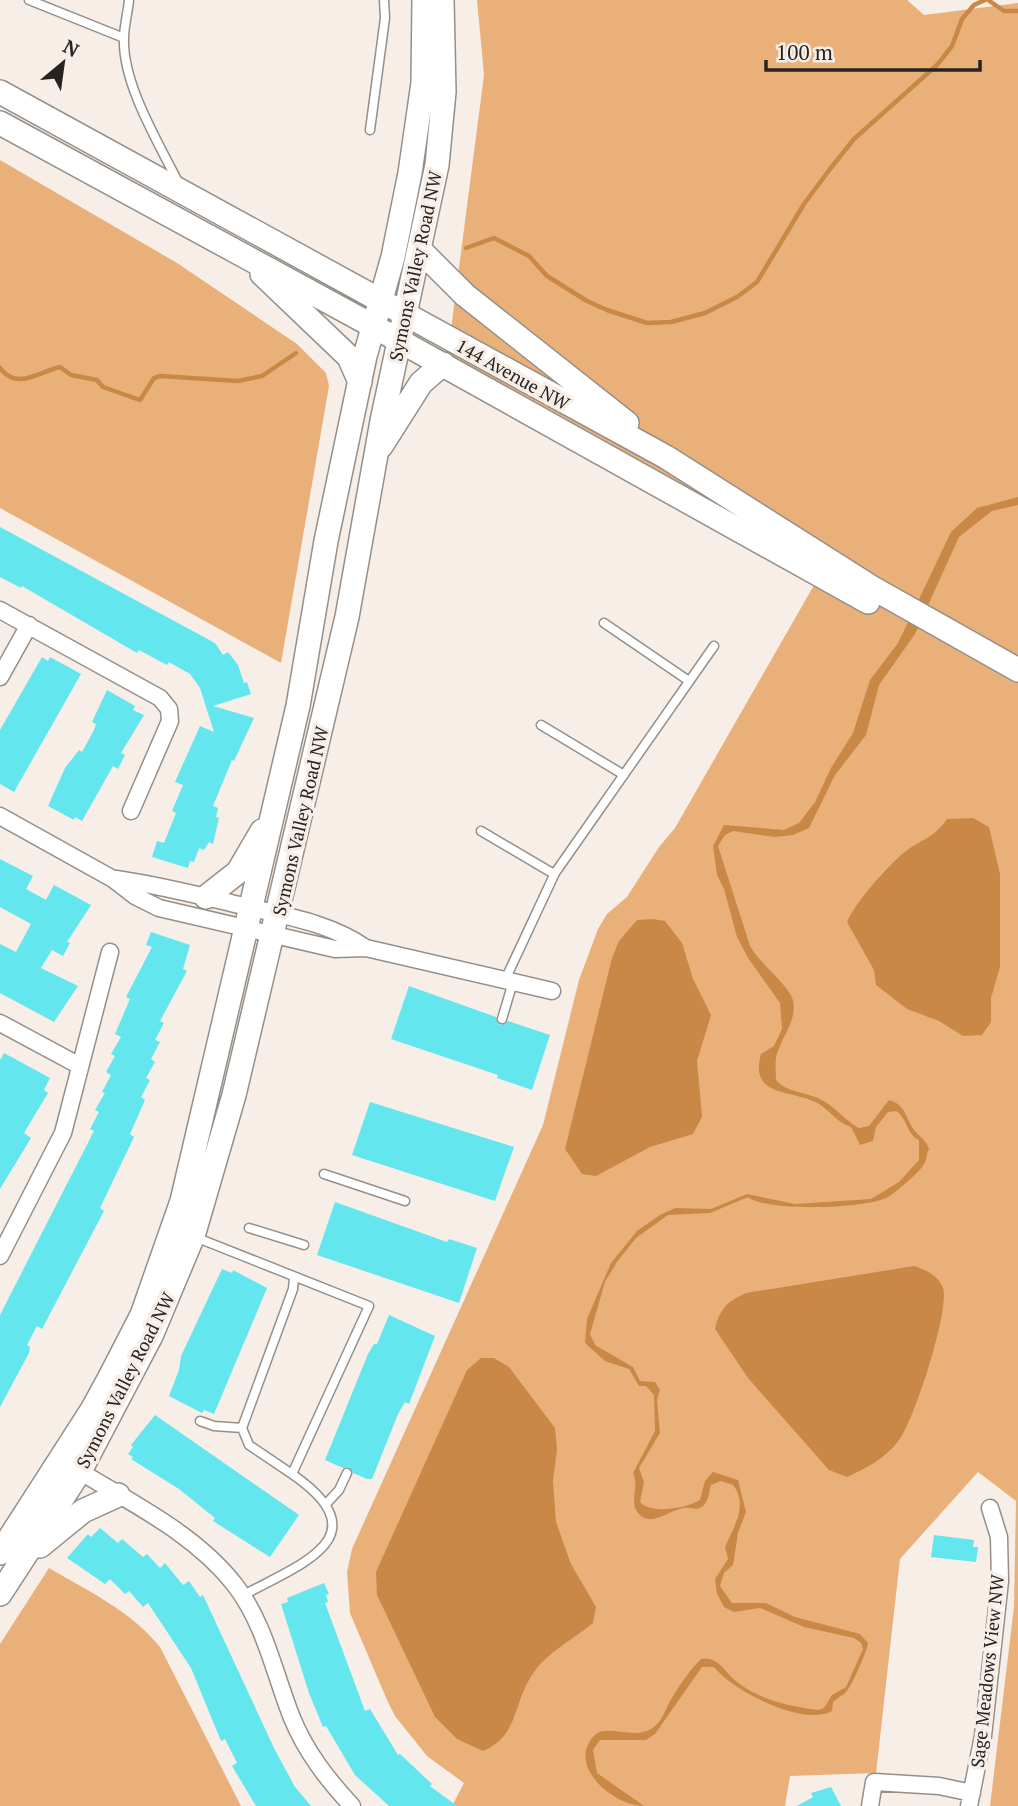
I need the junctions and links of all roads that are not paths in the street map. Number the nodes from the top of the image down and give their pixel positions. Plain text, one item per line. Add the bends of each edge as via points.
1 (29, 0) edge
2 (130, 0) edge
3 (384, 0) edge
4 (424, 0) edge
5 (442, 0) edge
6 (124, 38) junction
7 (0, 92) edge
8 (0, 123) edge
9 (370, 130) dead end
10 (183, 192) junction
11 (420, 250) junction
12 (242, 255) junction
13 (393, 309) junction
14 (387, 333) junction
15 (443, 364) junction
16 (360, 382) junction
17 (377, 451) junction
18 (666, 457) junction
19 (868, 594) junction
20 (0, 610) edge
21 (604, 623) dead end
22 (29, 625) junction
23 (714, 646) dead end
24 (962, 646) junction
25 (1018, 670) edge
26 (0, 677) edge
27 (689, 681) junction
28 (1018, 685) edge
29 (541, 725) dead end
30 (624, 775) junction
31 (274, 810) junction
32 (131, 811) dead end
33 (0, 816) edge
34 (481, 831) dead end
35 (554, 874) junction
36 (113, 878) junction
37 (206, 897) junction
38 (249, 918) junction
39 (276, 925) junction
40 (110, 951) dead end
41 (509, 981) junction
42 (552, 991) dead end
43 (502, 1019) dead end
44 (0, 1023) edge
45 (80, 1066) junction
46 (324, 1174) dead end
47 (405, 1201) dead end
48 (249, 1228) dead end
49 (193, 1236) junction
50 (304, 1245) dead end
51 (0, 1256) edge
52 (294, 1278) junction
53 (200, 1420) dead end
54 (242, 1428) junction
55 (71, 1465) junction
56 (347, 1473) dead end
57 (292, 1474) junction
58 (118, 1495) junction
59 (326, 1504) junction
60 (990, 1508) dead end
61 (11, 1557) edge
62 (0, 1594) edge
63 (242, 1596) junction
64 (970, 1800) edge
65 (352, 1806) edge
66 (870, 1806) edge

1 - 6 lane
2 - 6 lane
3 - 9 lane
4 - 13 main road, Symons Valley Road NW via 423,83
5 - 11 main road, Symons Valley Road NW via 442,127
6 - 10 lane via 135,89
7 - 10 main road, 144 Avenue NW
8 - 12 main road, 144 Avenue NW
10 - 13 main road, 144 Avenue NW
11 - 13 main road, Symons Valley Road NW
11 - 18 main road via 465,295
12 - 14 main road, 144 Avenue NW
12 - 16 main road via 349,357
13 - 14 main road, Symons Valley Road NW
13 - 14 main road, Symons Valley Road NW
13 - 18 main road, 144 Avenue NW
14 - 15 main road, 144 Avenue NW
14 - 16 main road, Symons Valley Road NW
14 - 17 main road, Symons Valley Road NW
15 - 17 main road via 421,383
15 - 19 main road, 144 Avenue NW
16 - 31 main road, Symons Valley Road NW
17 - 39 main road, Symons Valley Road NW via 347,617
18 - 19 main road, 144 Avenue NW
19 - 24 main road, 144 Avenue NW
20 - 22 street
21 - 27 lane
22 - 26 street
22 - 32 street via 160,698 169,709 170,720
23 - 27 lane
24 - 25 main road, 144 Avenue NW
24 - 28 main road, 144 Avenue NW
27 - 30 lane
29 - 30 lane
30 - 35 lane
31 - 37 main road via 238,872
31 - 38 main road, Symons Valley Road NW
33 - 36 street
34 - 35 lane
35 - 41 lane
36 - 37 street
36 - 38 street via 159,908
37 - 38 street
38 - 39 street
38 - 55 main road, Symons Valley Road NW via 201,1132 174,1228 142,1315 92,1410
39 - 41 street via 335,949 366,948
39 - 49 main road, Symons Valley Road NW
40 - 45 street
41 - 42 street
41 - 43 lane
44 - 45 street
45 - 51 street via 63,1133
46 - 47 lane
48 - 50 lane
49 - 52 lane
49 - 55 main road, Symons Valley Road NW via 151,1336
52 - 54 lane
52 - 57 lane via 369,1306
53 - 54 lane
54 - 57 lane via 249,1445
55 - 58 street
55 - 61 main road, Symons Valley Road NW
56 - 59 lane
57 - 59 lane
58 - 61 main road via 83,1511
58 - 63 street via 196,1546
59 - 63 lane via 332,1528 322,1550
60 - 64 street, Sage Meadows View NW via 999,1537 1000,1581 983,1736
61 - 62 main road, Symons Valley Road NW
63 - 65 street via 260,1628 300,1735 322,1771
64 - 66 street, Sage Meadows View NW via 926,1784 873,1782

